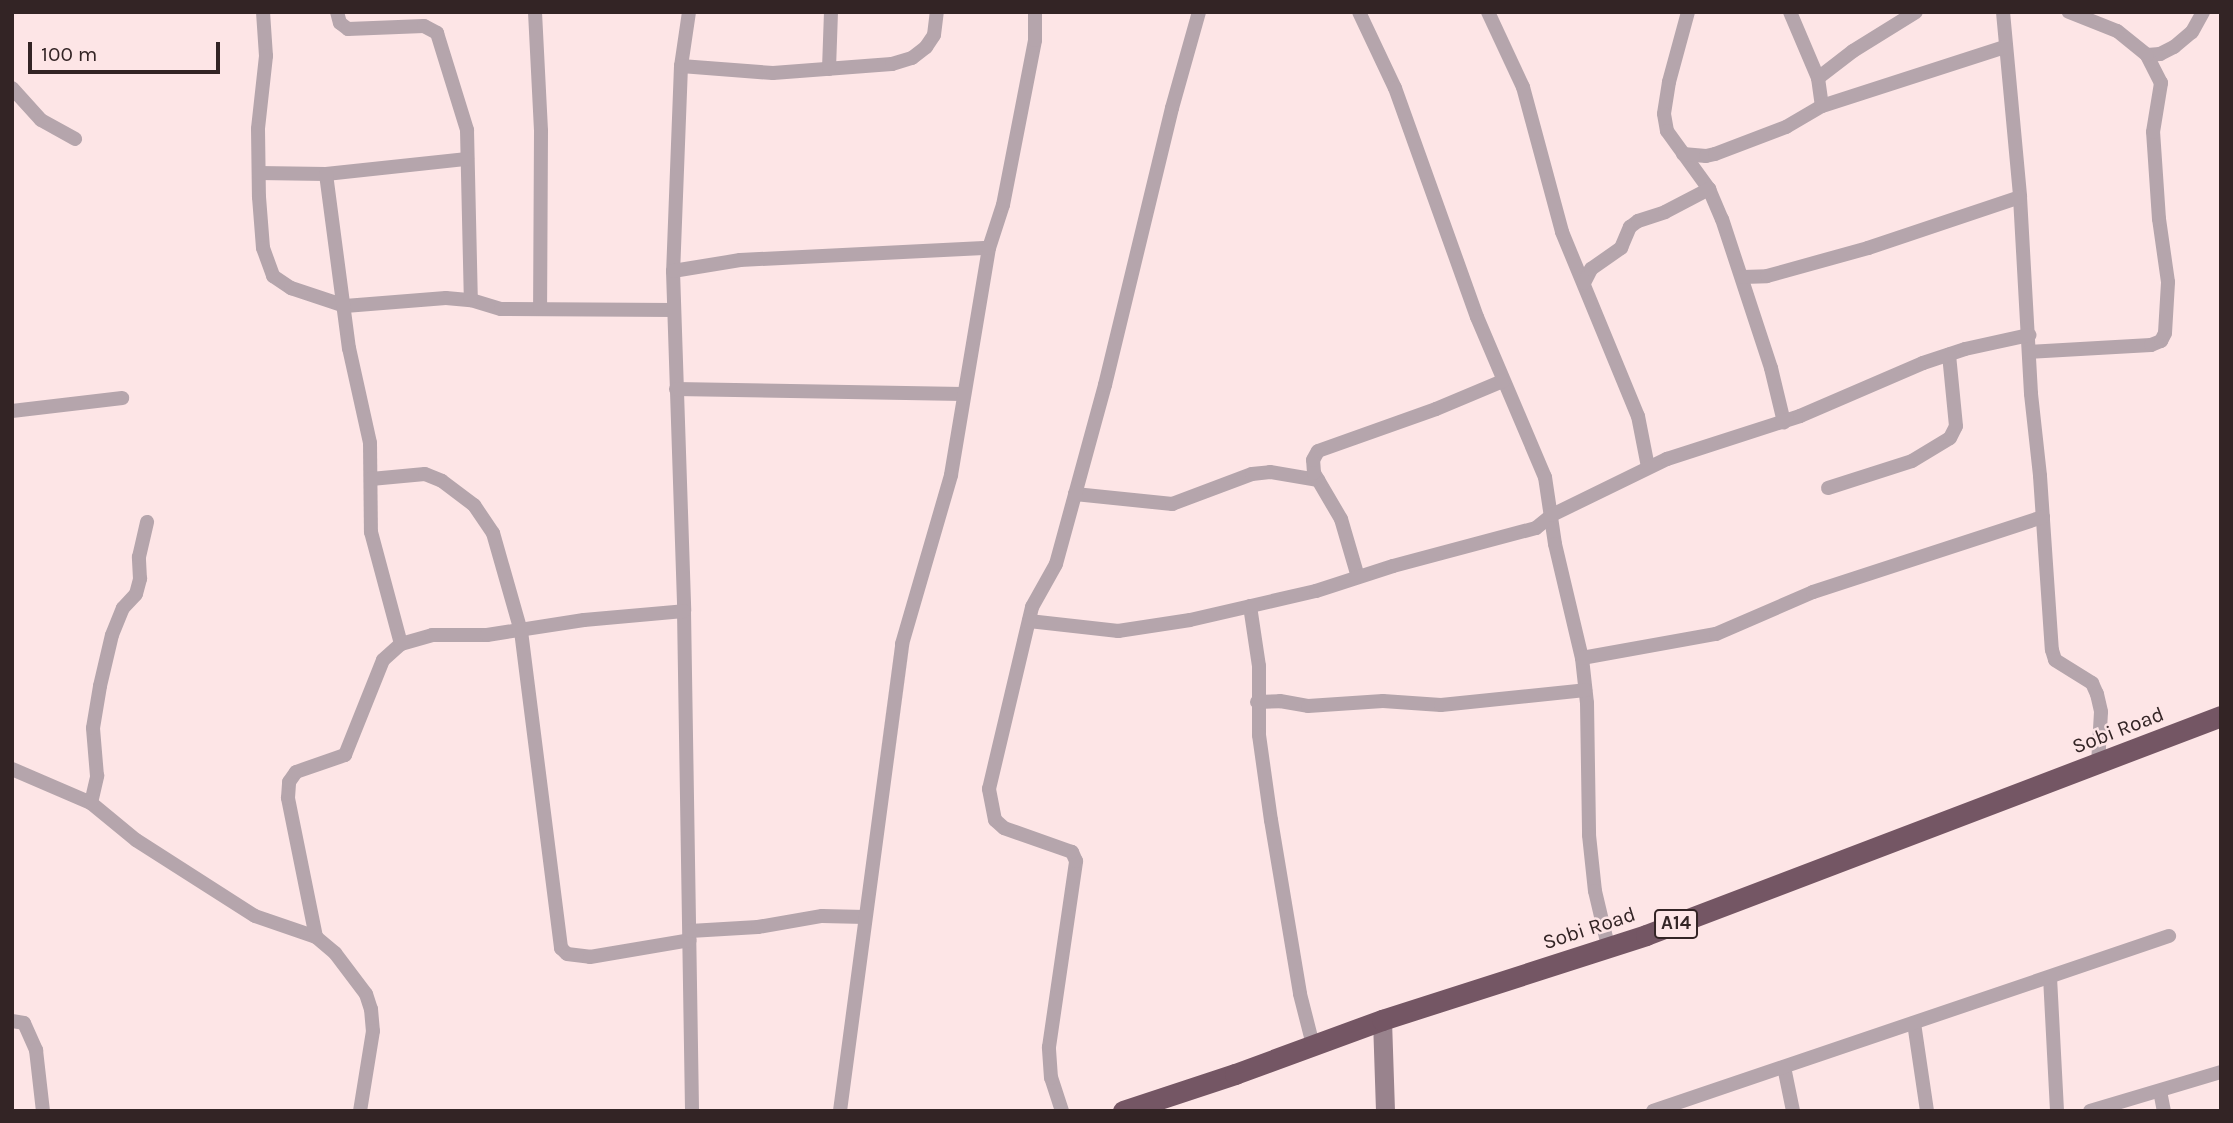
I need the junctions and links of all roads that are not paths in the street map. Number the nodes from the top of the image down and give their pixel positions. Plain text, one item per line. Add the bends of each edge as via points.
1 (263, 12) edge
2 (337, 12) edge
3 (535, 12) edge
4 (689, 12) edge
5 (831, 12) edge
6 (937, 12) edge
7 (1035, 12) edge
8 (1199, 12) edge
9 (1359, 12) edge
10 (1488, 12) edge
11 (1688, 12) edge
12 (1790, 12) edge
13 (2003, 12) edge
14 (2069, 12) edge
15 (2203, 12) edge
16 (1907, 15) edge
17 (2005, 47) junction
18 (2147, 55) junction
19 (681, 66) junction
20 (830, 69) junction
21 (1818, 78) junction
22 (12, 88) edge
23 (1822, 106) junction
24 (75, 139) dead end
25 (1683, 154) junction
26 (1706, 156) junction
27 (467, 159) junction
28 (259, 173) junction
29 (326, 174) junction
30 (1705, 184) junction
31 (2020, 197) junction
32 (989, 248) junction
33 (673, 271) junction
34 (1768, 276) junction
35 (1743, 277) junction
36 (1584, 283) junction
37 (471, 300) junction
38 (1751, 303) junction
39 (345, 306) junction
40 (540, 309) junction
41 (674, 310) junction
42 (2029, 335) junction
43 (2029, 352) junction
44 (1949, 354) junction
45 (1503, 381) junction
46 (676, 389) junction
47 (962, 394) junction
48 (122, 398) dead end
49 (12, 411) edge
50 (1784, 422) junction
51 (1648, 467) junction
52 (371, 479) junction
53 (1318, 480) junction
54 (1828, 488) dead end
55 (1075, 494) junction
56 (1552, 515) junction
57 (2043, 517) junction
58 (147, 522) dead end
59 (1358, 578) junction
60 (1250, 606) junction
61 (684, 611) junction
62 (1029, 621) junction
63 (521, 631) junction
64 (401, 644) junction
65 (1582, 658) junction
66 (1586, 690) junction
67 (1257, 702) junction
68 (2221, 716) edge
69 (2098, 764) junction
70 (12, 769) edge
71 (91, 803) junction
72 (865, 917) junction
73 (690, 936) junction
74 (2169, 936) dead end
75 (316, 937) junction
76 (1608, 946) junction
77 (2050, 977) junction
78 (1382, 1020) junction
79 (12, 1021) edge
80 (1914, 1023) junction
81 (1313, 1045) junction
82 (1784, 1067) junction
83 (2221, 1072) edge
84 (2160, 1091) junction
85 (43, 1111) edge
86 (360, 1111) edge
87 (692, 1111) edge
88 (840, 1111) edge
89 (1062, 1111) edge
90 (1123, 1111) edge
91 (1385, 1111) edge
92 (1653, 1111) edge
93 (1793, 1111) edge
94 (1927, 1111) edge
95 (2057, 1111) edge
96 (2090, 1111) edge
97 (2164, 1111) edge

1 - 28 street via 266,56 258,129
2 - 27 street via 348,29 424,26 437,33 467,130
3 - 40 street via 541,131
4 - 19 street
5 - 20 street
6 - 20 street via 934,35 912,58
7 - 32 street via 1035,40 1019,125
8 - 55 street
9 - 45 street via 1395,88
10 - 36 street via 1523,87 1562,232
11 - 25 street via 1664,114 1667,131
12 - 21 street
13 - 17 street
14 - 18 street via 2117,31
15 - 18 street via 2192,32 2174,47
16 - 21 street
17 - 23 street
17 - 31 street
18 - 43 street via 2161,83 2153,132 2168,282 2164,337 2151,345
19 - 20 street via 773,73
19 - 33 street
21 - 23 street
22 - 24 street via 41,120
23 - 26 street via 1786,127
25 - 26 street
25 - 30 street
26 - 30 street
27 - 29 street
27 - 37 street
28 - 29 street
28 - 39 street via 263,248 273,276 291,288
29 - 39 street
30 - 35 street
30 - 36 street via 1665,212 1630,227 1620,248 1591,269
31 - 34 street
31 - 42 street
32 - 33 street via 740,260
32 - 47 street
33 - 41 street
34 - 35 street
34 - 38 street
35 - 38 street
36 - 51 street via 1638,416
37 - 39 street
37 - 40 street via 500,309
38 - 50 street
39 - 52 street via 349,348 370,443
40 - 41 street
41 - 46 street
42 - 43 street
42 - 44 street
43 - 57 street
44 - 50 street
44 - 54 street via 1956,426 1950,438 1912,461
45 - 53 street via 1318,451 1313,460
45 - 56 street via 1545,477
46 - 47 street
46 - 61 street
47 - 72 street via 951,475 902,644
48 - 49 street
50 - 51 street
51 - 56 street
52 - 63 street via 425,474 474,505 493,533
52 - 64 street via 372,532
53 - 55 street via 1270,472 1252,474 1172,505
53 - 59 street via 1340,519
55 - 62 street via 1056,564
56 - 59 street via 1536,528
56 - 65 street via 1564,593
57 - 65 street via 1813,592 1716,634
57 - 69 street via 2052,650 2055,660 2092,683 2097,694 2101,712
58 - 71 street via 139,557 141,579 112,635 100,686 93,728 97,776
59 - 60 street
60 - 62 street via 1118,631
60 - 67 street via 1259,666
61 - 63 street
61 - 73 street
62 - 89 street via 989,789 995,820 1004,828 1064,848 1076,861 1049,1047 1051,1077
63 - 64 street via 432,635
63 - 73 street via 561,948 567,954 590,957
64 - 75 street via 383,660 345,755 296,772 289,782 288,798
65 - 66 street
66 - 67 street via 1441,705
66 - 76 street via 1589,835 1595,891
67 - 81 street via 1273,833
68 - 69 highway, Sobi Road / A14
69 - 76 highway, Sobi Road / A14 via 1771,890
70 - 71 street
71 - 75 street via 136,840 255,916
72 - 73 street via 822,916
72 - 88 street
73 - 87 street
74 - 77 street
75 - 86 street via 349,969 371,1009 373,1031
76 - 78 highway, Sobi Road / A14
77 - 80 street
77 - 95 street
78 - 81 highway, Sobi Road / A14
78 - 91 street
79 - 85 street via 24,1023 36,1050
80 - 82 street
80 - 94 street
81 - 90 highway, Sobi Road / A14
82 - 92 street
82 - 93 street
83 - 84 street
84 - 96 street
84 - 97 street

